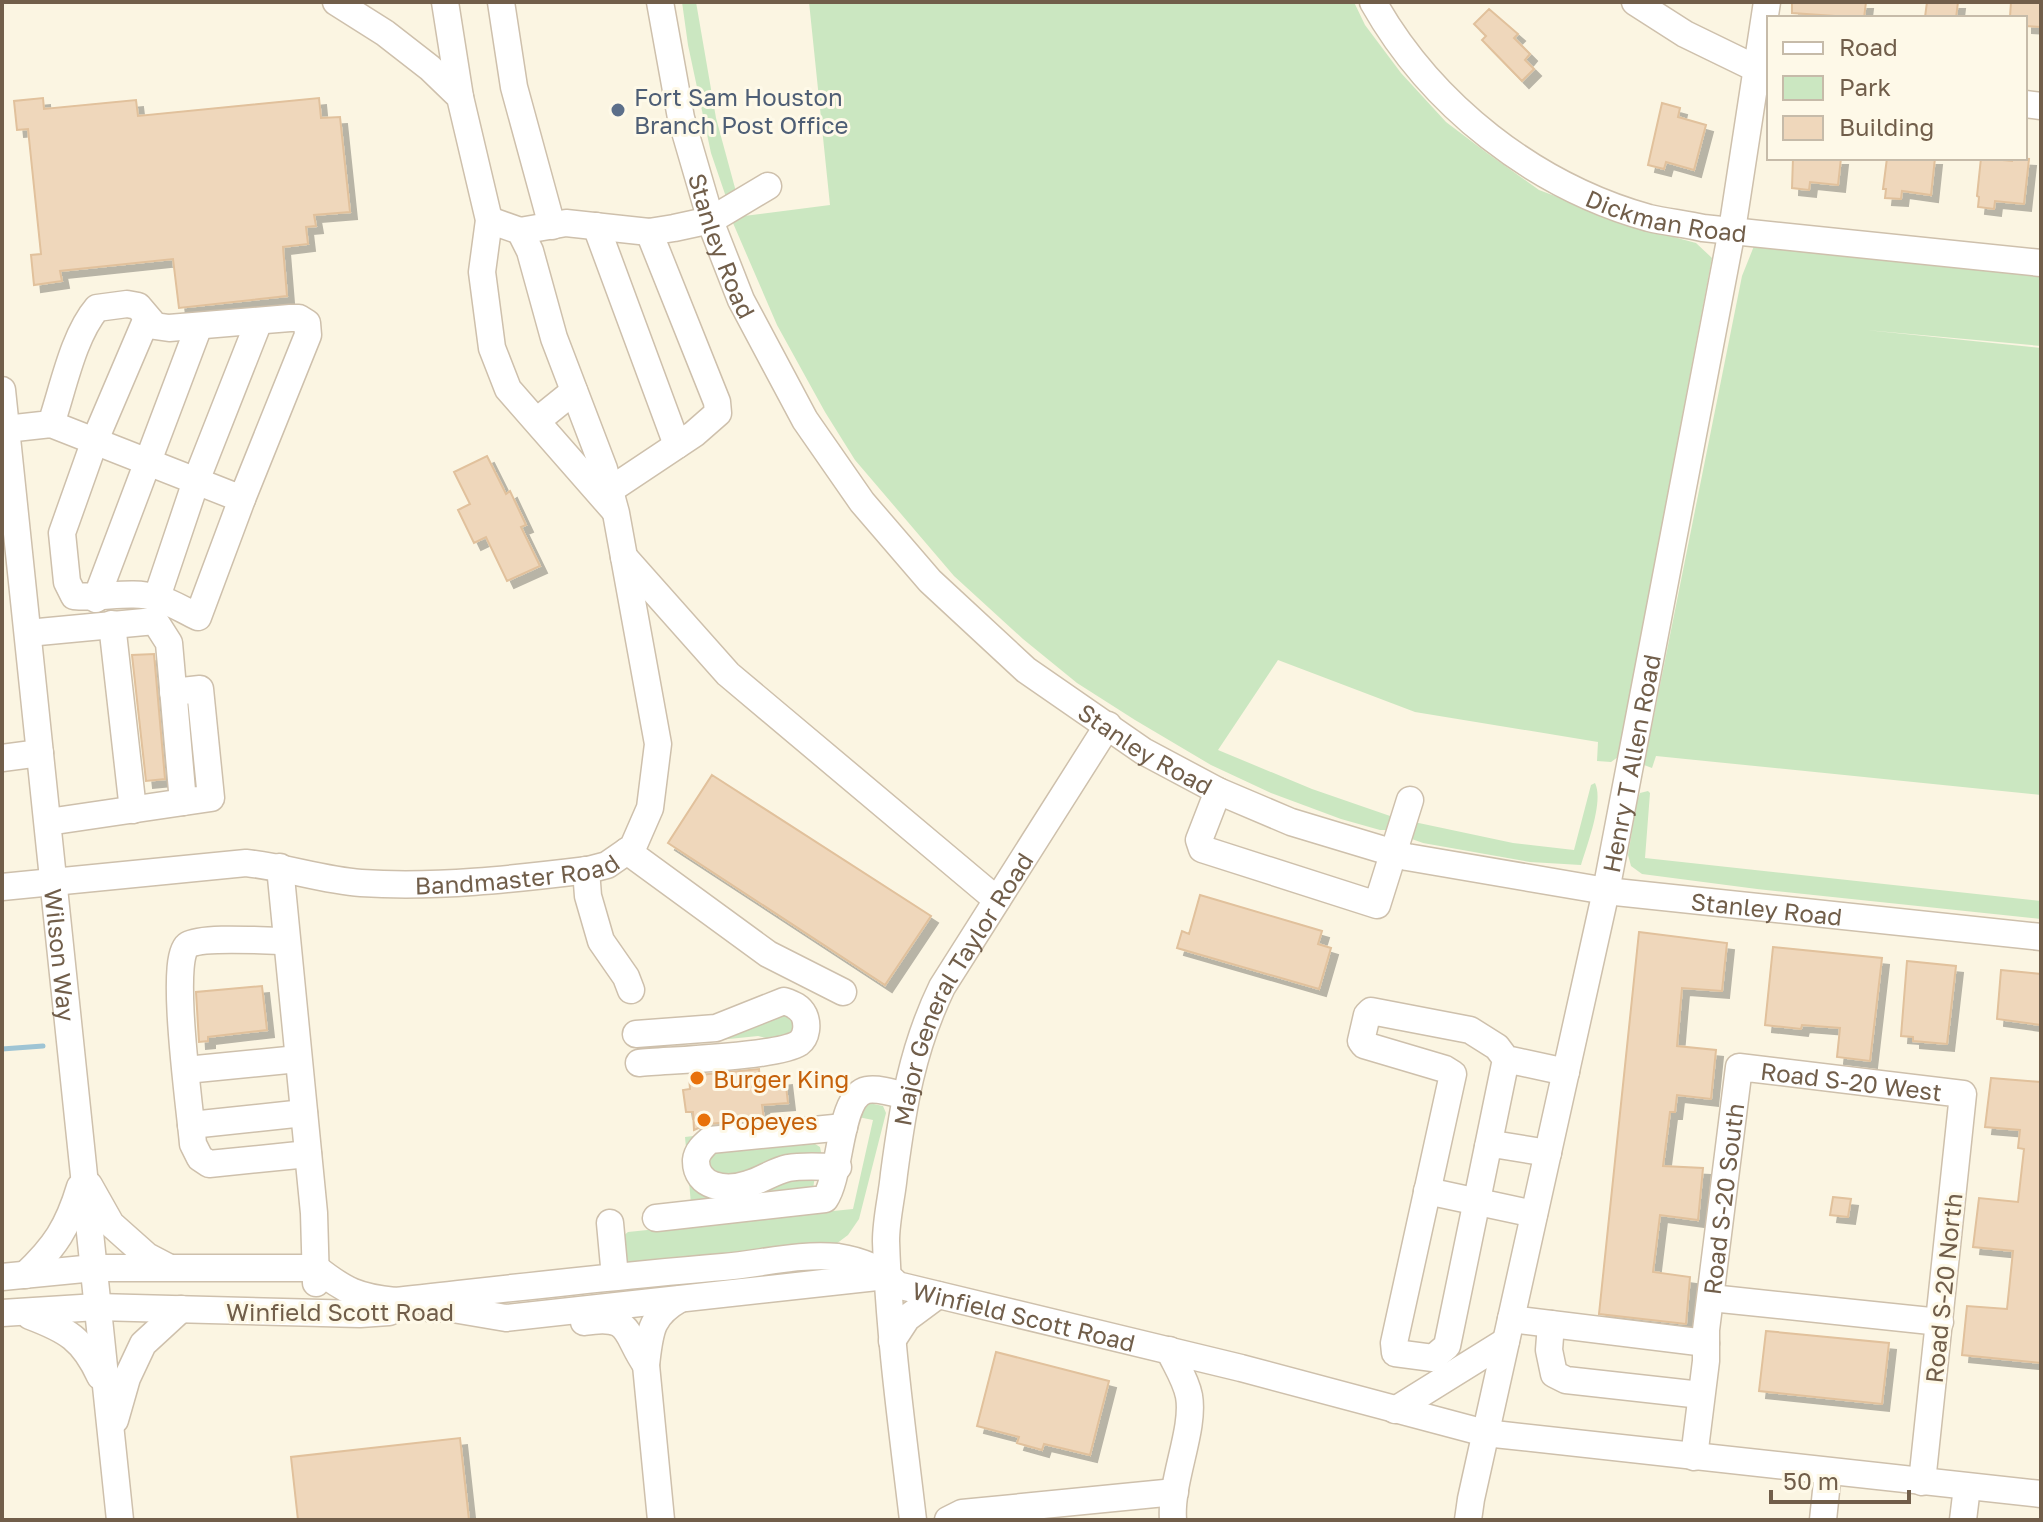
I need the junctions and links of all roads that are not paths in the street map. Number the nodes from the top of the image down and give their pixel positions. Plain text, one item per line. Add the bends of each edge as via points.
1 (336, 2) edge
2 (445, 2) edge
3 (501, 2) edge
4 (660, 2) edge
5 (1373, 2) edge
6 (1635, 2) edge
7 (1767, 2) edge
8 (1760, 73) edge
9 (460, 97) junction
10 (768, 186) dead end
11 (489, 220) junction
12 (711, 220) junction
13 (552, 226) junction
14 (596, 226) junction
15 (1732, 230) junction
16 (520, 231) junction
17 (649, 232) junction
18 (2041, 263) edge
19 (147, 318) junction
20 (259, 321) junction
21 (199, 326) junction
22 (2, 390) edge
23 (574, 391) junction
24 (538, 420) junction
25 (51, 424) junction
26 (6, 429) junction
27 (95, 440) junction
28 (677, 445) junction
29 (148, 462) junction
30 (196, 481) junction
31 (242, 499) junction
32 (613, 501) junction
33 (624, 557) junction
34 (157, 597) junction
35 (96, 599) junction
36 (112, 624) junction
37 (28, 633) junction
38 (1108, 725) junction
39 (40, 753) junction
40 (2, 758) edge
41 (1218, 791) junction
42 (1410, 800) dead end
43 (133, 810) junction
44 (48, 822) junction
45 (627, 851) junction
46 (1393, 852) junction
47 (280, 867) junction
48 (586, 870) junction
49 (54, 882) junction
50 (2, 887) edge
51 (1606, 891) junction
52 (997, 900) junction
53 (2041, 937) edge
54 (286, 941) junction
55 (631, 990) dead end
56 (843, 992) dead end
57 (636, 1034) dead end
58 (298, 1059) junction
59 (1506, 1059) junction
60 (639, 1063) dead end
61 (1739, 1067) joint
62 (186, 1070) junction
63 (1566, 1072) junction
64 (1963, 1094) joint
65 (905, 1096) junction
66 (304, 1113) junction
67 (191, 1125) junction
68 (844, 1127) junction
69 (1488, 1147) junction
70 (1548, 1153) junction
71 (308, 1154) junction
72 (838, 1167) junction
73 (84, 1175) junction
74 (1427, 1191) junction
75 (1477, 1200) junction
76 (1534, 1214) junction
77 (656, 1218) dead end
78 (610, 1223) dead end
79 (168, 1267) junction
80 (94, 1268) junction
81 (316, 1268) junction
82 (889, 1275) junction
83 (13, 1276) edge
84 (615, 1277) junction
85 (938, 1295) junction
86 (1711, 1298) junction
87 (680, 1299) junction
88 (97, 1307) junction
89 (181, 1309) junction
90 (315, 1311) junction
91 (10, 1312) edge
92 (506, 1318) junction
93 (1940, 1322) junction
94 (1551, 1324) junction
95 (1508, 1330) junction
96 (1706, 1336) junction
97 (892, 1341) junction
98 (1169, 1350) junction
99 (646, 1365) junction
100 (106, 1387) junction
101 (1701, 1395) junction
102 (1395, 1410) junction
103 (1485, 1433) junction
104 (111, 1435) junction
105 (1694, 1457) junction
106 (1828, 1472) junction
107 (1922, 1482) junction
108 (1967, 1487) junction
109 (1175, 1492) junction
110 (2041, 1494) edge
111 (120, 1520) edge
112 (661, 1520) edge
113 (913, 1520) edge
114 (948, 1520) edge
115 (1173, 1520) edge
116 (1468, 1520) edge
117 (1823, 1520) edge
118 (1963, 1520) edge

1 - 9 street via 385,33
2 - 9 street
3 - 13 street via 514,87
4 - 12 street, Stanley Road via 681,118
5 - 15 street, Dickman Road via 1441,94 1516,156 1558,181 1638,214
6 - 8 street
7 - 8 street, Henry T Allen Road
8 - 15 street, Henry T Allen Road
9 - 11 street
10 - 12 street
11 - 16 street
11 - 24 street via 482,272 492,348 508,389
12 - 17 street
12 - 38 street, Stanley Road via 741,300 777,369 862,502 930,581 1026,670
13 - 14 street
13 - 16 street
14 - 17 street
14 - 28 street
15 - 18 street, Dickman Road
15 - 51 street, Henry T Allen Road
16 - 23 street, Bandmaster Road
17 - 28 street via 717,402 718,413
19 - 21 street via 155,326
19 - 25 street via 138,306 97,308 78,341
19 - 27 street
20 - 21 street
20 - 30 street
20 - 31 street via 299,318 307,323 308,335
21 - 29 street
22 - 26 street, Wilson Way
23 - 24 street
23 - 32 street, Bandmaster Road
24 - 32 street via 583,478
25 - 26 street
25 - 27 street
26 - 37 street, Wilson Way
27 - 29 street
27 - 35 street via 62,533 67,582 74,596
28 - 32 street
29 - 30 street
29 - 35 street
30 - 31 street
30 - 34 street
31 - 34 street via 198,617
32 - 33 street, Bandmaster Road
33 - 45 street, Bandmaster Road via 658,744 650,808
33 - 52 street via 728,674
34 - 35 street
36 - 37 street
36 - 43 street
36 - 43 street via 155,621 169,643 173,692 200,689 211,798
37 - 39 street, Wilson Way
38 - 41 street, Stanley Road via 1143,751
38 - 52 street, Major General Taylor Road
39 - 40 street
39 - 44 street, Wilson Way
41 - 46 street, Stanley Road via 1291,822
41 - 46 street via 1199,840 1202,849 1377,905
42 - 46 street
43 - 44 street
44 - 49 street, Wilson Way
45 - 48 street, Bandmaster Road via 607,865
45 - 56 street via 768,954
46 - 51 street, Stanley Road
47 - 48 street, Bandmaster Road via 361,883 433,884
47 - 49 street, Bandmaster Road via 246,863
47 - 54 street
48 - 55 street via 601,941
49 - 50 street, Bandmaster Road
49 - 73 street, Wilson Way
51 - 53 street, Stanley Road
51 - 63 street, Henry T Allen Road
52 - 65 street, Major General Taylor Road via 942,987 915,1053
54 - 58 street
54 - 62 street via 205,941 183,948 178,994
57 - 60 street via 716,1028 784,1001 801,1010 806,1020 806,1034 799,1043 775,1051
58 - 62 street
58 - 66 street
59 - 63 street
59 - 69 street
59 - 74 street via 1470,1030 1371,1011 1367,1015 1364,1045 1453,1074
61 - 64 street, Road S-20 West
61 - 86 street, Road S-20 South
62 - 67 street
63 - 70 street, Henry T Allen Road
64 - 93 street, Road S-20 North
65 - 68 street via 868,1090 857,1094
65 - 82 street, Major General Taylor Road via 886,1239
66 - 67 street
66 - 71 street
67 - 71 street via 193,1144 209,1164
68 - 72 street
68 - 72 street via 710,1140 696,1162 706,1182 725,1187 792,1167
69 - 70 street
69 - 75 street
70 - 76 street, Henry T Allen Road
71 - 81 street
72 - 77 street via 825,1199
73 - 79 street via 111,1224 128,1242
73 - 80 street, Wilson Way
73 - 83 street via 73,1211 50,1251
74 - 75 street
74 - 75 street via 1394,1343 1395,1353 1402,1356 1433,1358 1447,1346
75 - 76 street
76 - 95 street, Henry T Allen Road
78 - 84 street
79 - 80 street, Winfield Scott Road
79 - 81 street, Winfield Scott Road
80 - 83 street, Winfield Scott Road
80 - 88 street, Wilson Way
81 - 84 street via 346,1291 395,1301
81 - 90 street
82 - 84 street via 848,1259 805,1256
82 - 85 street, Winfield Scott Road via 897,1285
82 - 87 street, Winfield Scott Road
82 - 97 street, Major General Taylor Road
85 - 97 street via 907,1318
85 - 98 street, Winfield Scott Road
86 - 93 street
86 - 96 street, Road S-20 South
87 - 92 street, Winfield Scott Road
87 - 99 street via 657,1317
88 - 89 street, Winfield Scott Road
88 - 91 street, Winfield Scott Road
88 - 100 street, Wilson Way
89 - 90 street, Winfield Scott Road
89 - 104 street via 143,1344
90 - 92 street, Winfield Scott Road via 360,1314 447,1308
91 - 100 street via 64,1328 83,1345
92 - 99 street via 533,1326 612,1320 632,1335 634,1349
93 - 107 street, Road S-20 North
94 - 95 street
94 - 96 street
94 - 101 street via 1551,1363 1554,1374 1566,1380
95 - 102 street
95 - 103 street, Henry T Allen Road
96 - 101 street, Road S-20 South
97 - 113 street, Major General Taylor Road
98 - 102 street, Winfield Scott Road
98 - 109 street via 1189,1397
99 - 112 street
100 - 104 street, Wilson Way
101 - 105 street, Road S-20 South
102 - 103 street, Winfield Scott Road
103 - 105 street, Winfield Scott Road
103 - 116 street, Henry T Allen Road
104 - 111 street, Wilson Way
105 - 106 street, Winfield Scott Road
106 - 107 street, Winfield Scott Road
106 - 117 street
107 - 108 street, Winfield Scott Road
108 - 110 street, Winfield Scott Road
108 - 118 street
109 - 114 street via 962,1513
109 - 115 street

